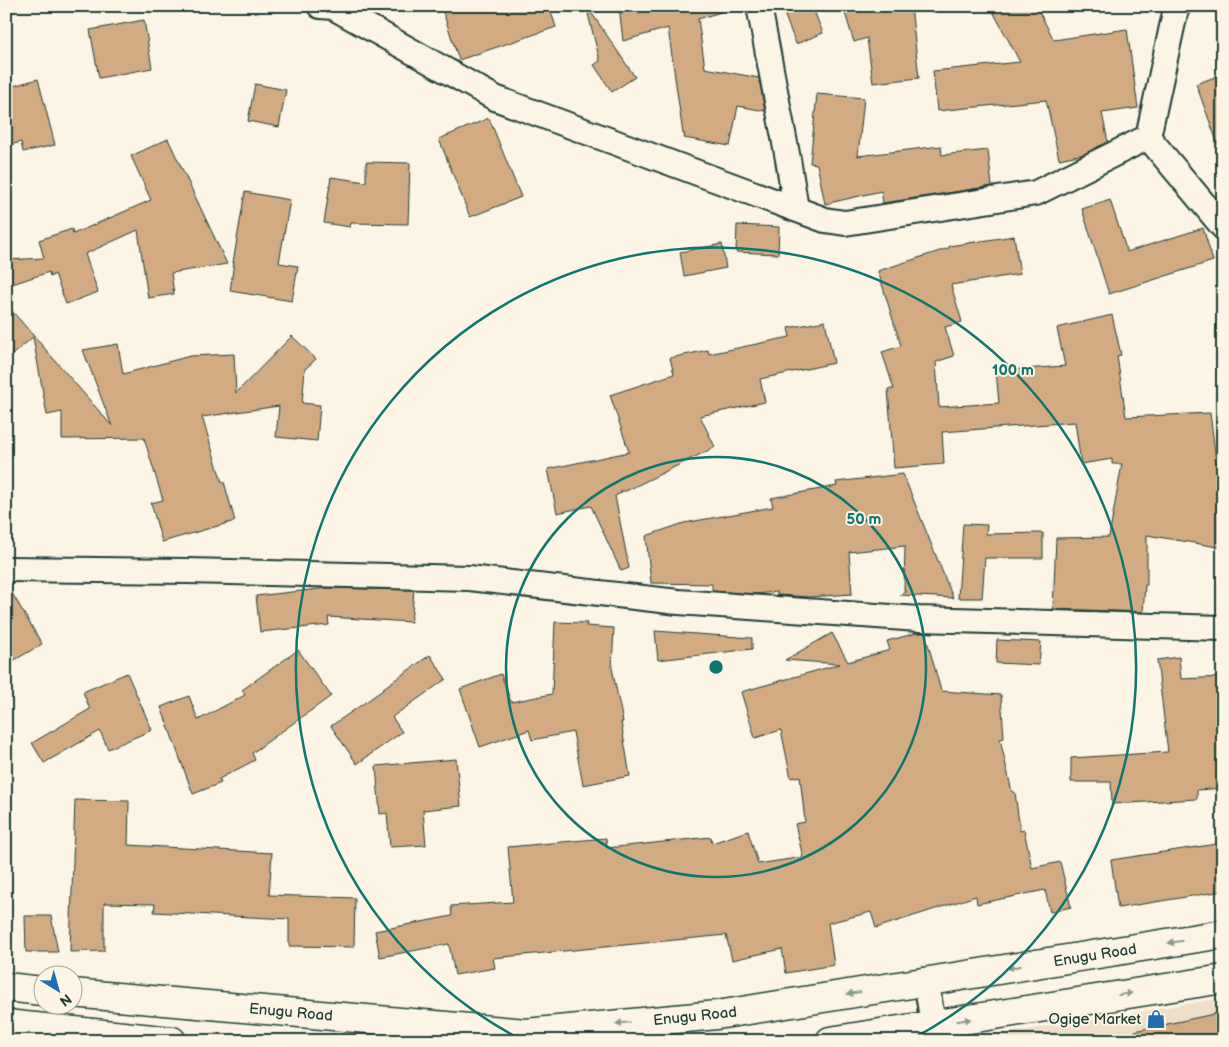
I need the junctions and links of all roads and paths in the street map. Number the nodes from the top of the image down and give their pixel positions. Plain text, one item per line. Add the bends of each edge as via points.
1 (759, 6) edge
2 (1178, 6) edge
3 (330, 7) edge
4 (1148, 137) junction
5 (796, 209) junction
6 (1223, 227) edge
7 (6, 569) edge
8 (1223, 628) edge
9 (1223, 934) edge
10 (1223, 979) edge
11 (926, 981) junction
12 (6, 987) edge
13 (32, 990) edge
14 (82, 995) edge
15 (10, 1030) edge
16 (935, 1033) edge
17 (172, 1041) edge
18 (830, 1041) edge

1 - 5 street
2 - 4 street
3 - 5 street via 495,98
4 - 5 street via 1036,192 845,223 824,220
4 - 6 street
7 - 8 street via 469,578 678,602 900,617
9 -> 11 main road, Enugu Road
16 -> 10 main road
11 -> 14 main road, Enugu Road via 717,1015 526,1032
11 - 16 street
12 - 13 main road
15 - 17 main road
16 - 18 main road

